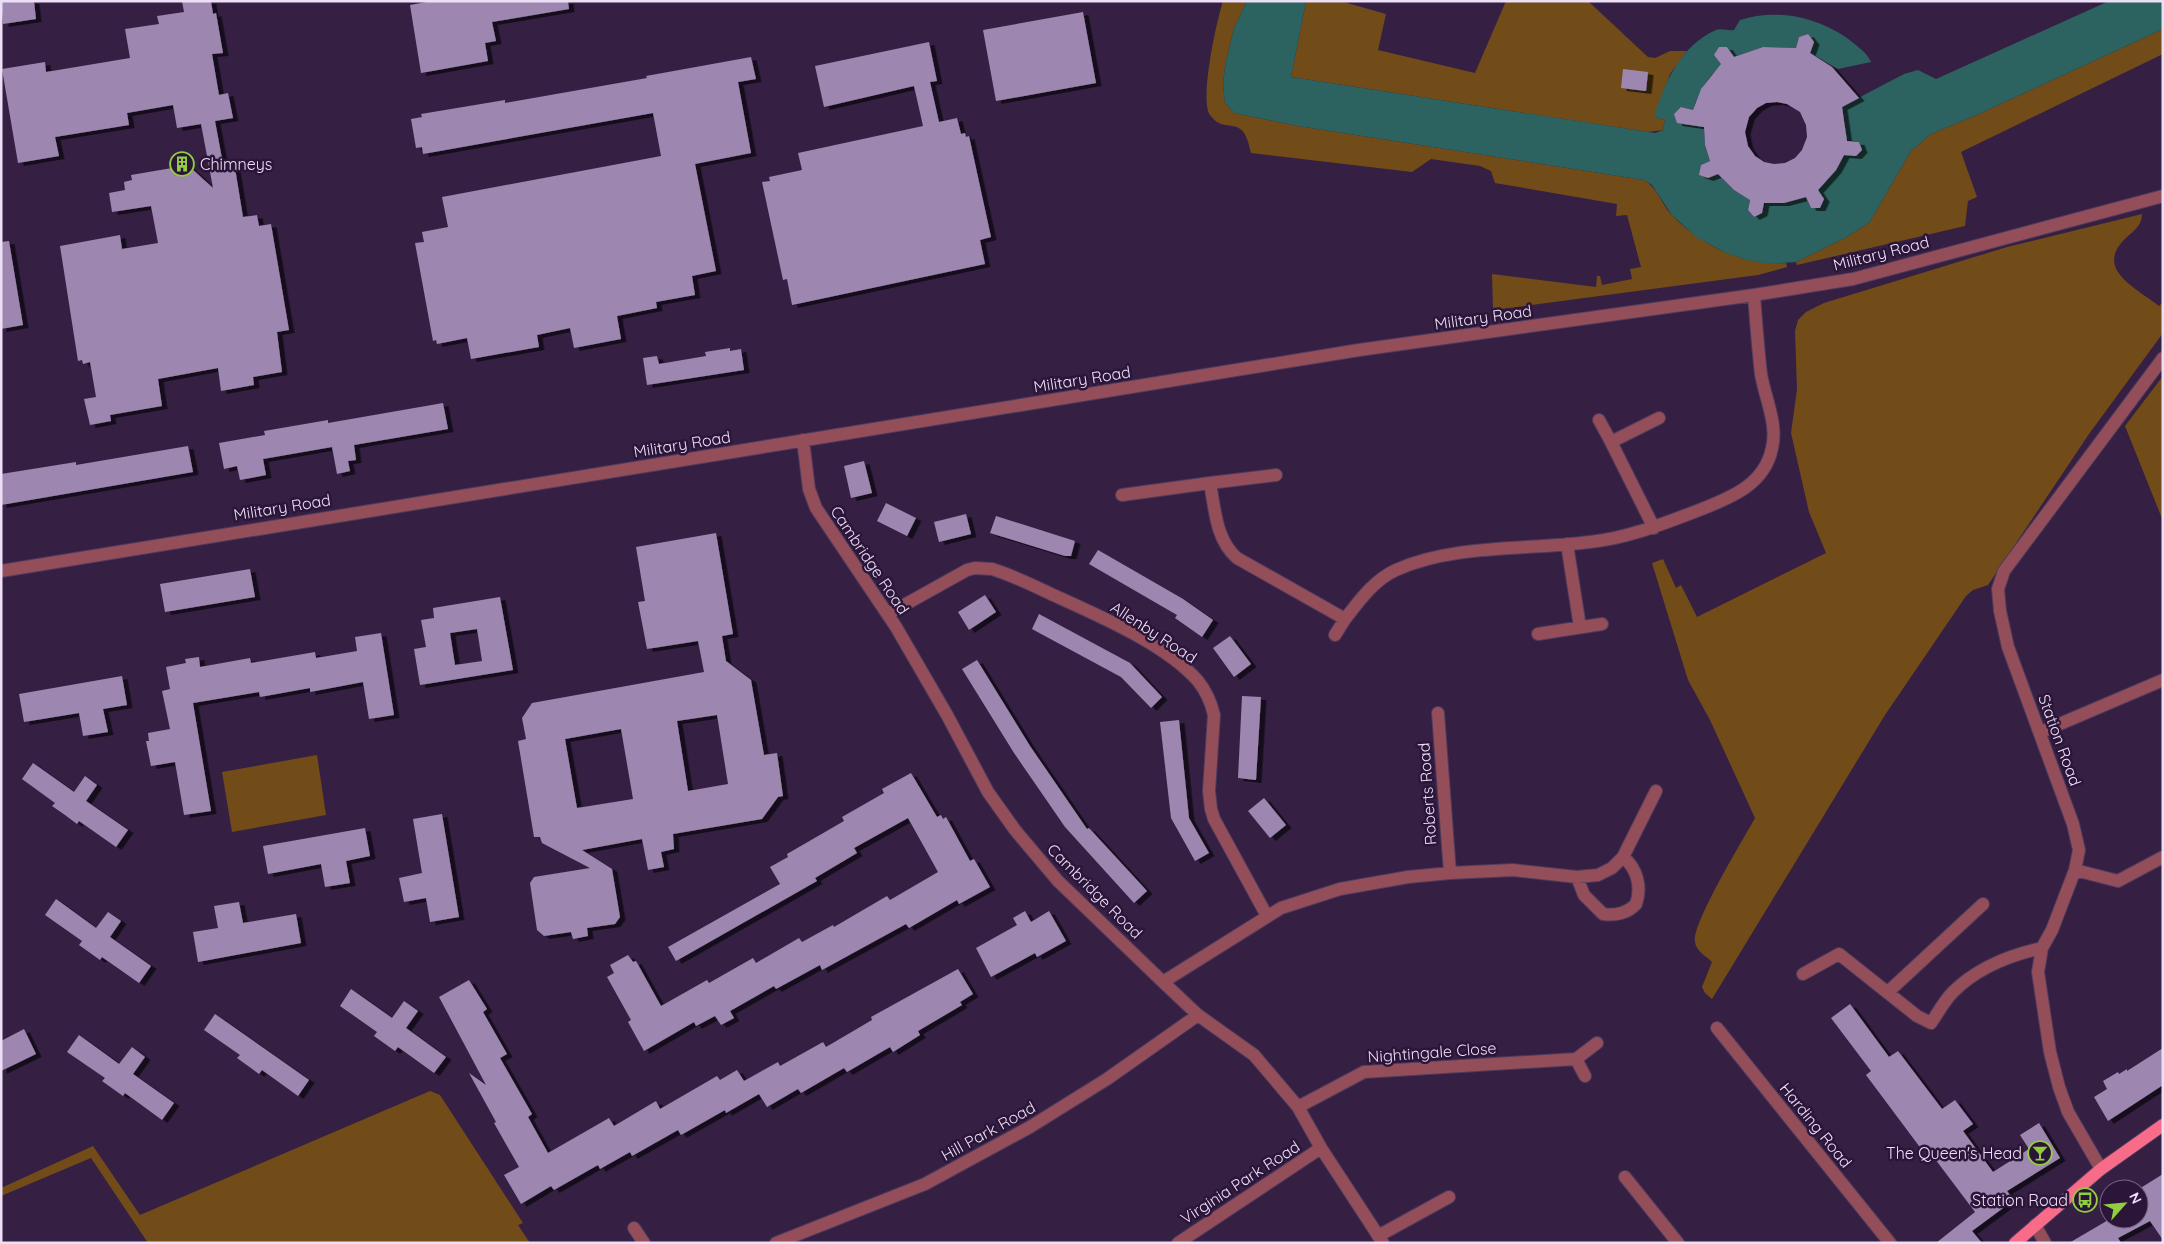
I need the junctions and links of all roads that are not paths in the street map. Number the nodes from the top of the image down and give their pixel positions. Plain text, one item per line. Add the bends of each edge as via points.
1 (2163, 196) edge
2 (1754, 295) junction
3 (2163, 358) edge
4 (1659, 418) dead end
5 (1600, 420) dead end
6 (803, 440) junction
7 (1611, 442) junction
8 (1276, 475) dead end
9 (1210, 484) junction
10 (1122, 495) dead end
11 (1654, 528) junction
12 (1567, 544) junction
13 (1, 571) edge
14 (888, 614) junction
15 (1345, 619) junction
16 (1602, 624) dead end
17 (1580, 627) junction
18 (1538, 634) dead end
19 (1335, 635) dead end
20 (2163, 680) edge
21 (1438, 713) dead end
22 (2041, 732) junction
23 (1656, 791) dead end
24 (2163, 856) edge
25 (1623, 857) junction
26 (2075, 870) junction
27 (1450, 872) junction
28 (1577, 877) junction
29 (1983, 904) dead end
30 (1267, 916) junction
31 (2042, 948) junction
32 (1803, 974) dead end
33 (1163, 982) junction
34 (1888, 992) junction
35 (1198, 1015) junction
36 (1717, 1028) dead end
37 (1597, 1043) dead end
38 (1576, 1059) junction
39 (1585, 1076) dead end
40 (1298, 1107) junction
41 (2163, 1125) edge
42 (1321, 1148) junction
43 (2102, 1169) junction
44 (1625, 1177) dead end
45 (1449, 1198) dead end
46 (2036, 1225) junction
47 (634, 1228) dead end
48 (1381, 1239) edge
49 (644, 1243) edge
50 (776, 1243) edge
51 (1178, 1243) edge
52 (1678, 1243) edge
53 (1890, 1243) edge
54 (2015, 1243) edge
55 (2045, 1243) edge

1 - 2 street, Military Road via 1853,279
2 - 6 street, Military Road via 1359,350
2 - 11 street via 1762,375 1774,436 1770,456 1757,478 1740,492
3 - 22 street, Station Road via 2004,572 1998,588 2008,647
4 - 7 street
5 - 7 street
6 - 13 street, Military Road
6 - 14 street, Cambridge Road via 814,504
7 - 11 street
8 - 9 street
9 - 10 street
9 - 15 street via 1218,526 1227,550
11 - 12 street via 1614,538
12 - 15 street via 1476,552 1417,562 1378,581
12 - 17 street
14 - 30 street, Allenby Road via 967,570 992,569 1096,614 1182,666 1204,688 1213,710 1209,791 1214,819
14 - 33 street, Cambridge Road via 988,792 1015,830 1058,882
15 - 19 street
16 - 17 street
17 - 18 street
20 - 22 street
21 - 27 street, Roberts Road
22 - 26 street, Station Road via 2074,824 2079,850
23 - 25 street
24 - 26 street via 2118,881
25 - 28 street via 1605,872
25 - 28 street via 1635,872 1639,890 1636,904 1627,911 1609,915 1597,910 1584,895
26 - 31 street, Station Road
27 - 28 street via 1513,870
27 - 30 street via 1340,889 1292,903
29 - 34 street
30 - 33 street
31 - 34 street via 2016,953 1980,972 1953,992 1931,1023 1917,1016
31 - 43 street, Station Road via 2038,972 2050,1052 2059,1087 2068,1112
32 - 34 street via 1839,954
33 - 35 street, Cambridge Road
35 - 40 street, Cambridge Road via 1254,1055
35 - 50 street, Hill Park Road via 1084,1094 926,1184
36 - 53 street, Harding Road
37 - 38 street
38 - 39 street
38 - 40 street, Nightingale Close via 1364,1072
40 - 42 street, Cambridge Road
41 - 43 main road
42 - 48 street, Cambridge Road
42 - 51 street, Virginia Park Road
43 - 46 main road
44 - 52 street
45 - 48 street
46 - 54 main road
46 - 55 street
47 - 49 street

